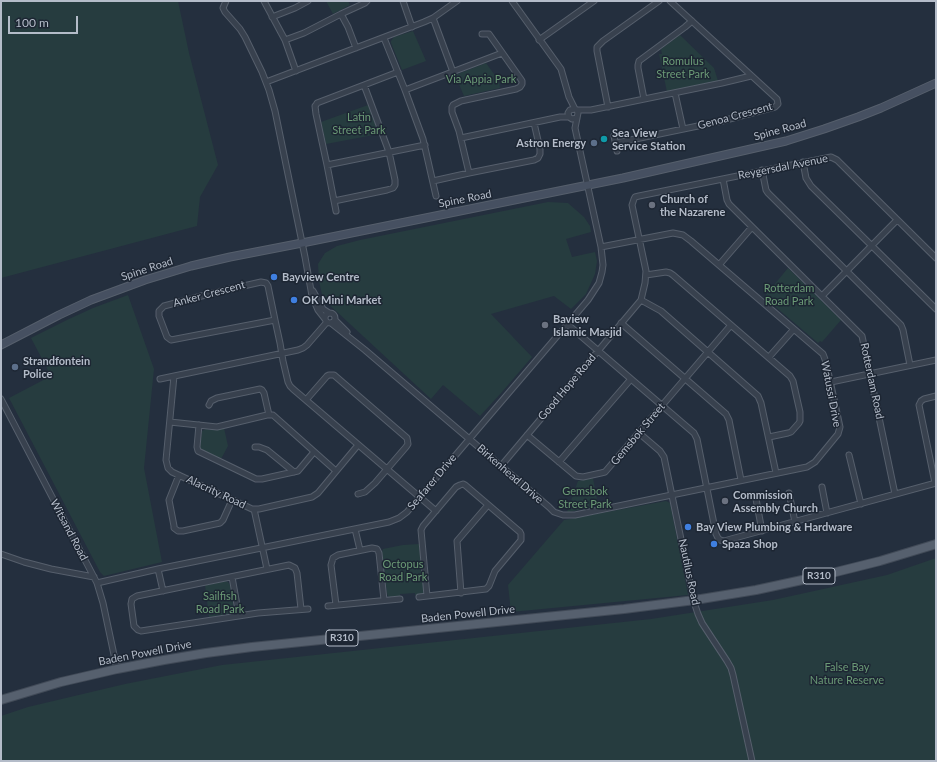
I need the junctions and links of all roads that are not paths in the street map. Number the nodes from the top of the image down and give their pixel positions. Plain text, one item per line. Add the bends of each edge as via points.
1 (226, 1) edge
2 (264, 1) edge
3 (308, 1) edge
4 (367, 1) edge
5 (403, 1) edge
6 (457, 1) edge
7 (512, 1) edge
8 (594, 1) edge
9 (659, 1) edge
10 (670, 1) edge
11 (342, 14) junction
12 (272, 17) junction
13 (433, 18) junction
14 (692, 21) junction
15 (412, 27) junction
16 (482, 34) dead end
17 (384, 38) junction
18 (285, 40) junction
19 (540, 40) junction
20 (356, 48) junction
21 (502, 53) junction
22 (296, 71) junction
23 (398, 72) junction
24 (453, 72) junction
25 (751, 76) junction
26 (266, 82) junction
27 (936, 83) edge
28 (364, 85) junction
29 (405, 90) junction
30 (675, 93) junction
31 (569, 97) junction
32 (644, 99) junction
33 (608, 107) junction
34 (577, 113) junction
35 (569, 115) junction
36 (534, 122) junction
37 (575, 128) junction
38 (683, 129) junction
39 (614, 136) dead end
40 (461, 138) junction
41 (616, 143) junction
42 (424, 145) junction
43 (617, 151) dead end
44 (389, 152) junction
45 (803, 162) junction
46 (326, 164) junction
47 (762, 170) junction
48 (468, 173) junction
49 (723, 179) junction
50 (433, 181) junction
51 (587, 186) junction
52 (436, 196) dead end
53 (334, 201) junction
54 (336, 211) dead end
55 (897, 220) junction
56 (752, 227) junction
57 (640, 240) junction
58 (302, 243) junction
59 (872, 246) junction
60 (601, 247) junction
61 (936, 258) edge
62 (719, 265) junction
63 (847, 271) junction
64 (646, 275) junction
65 (311, 286) junction
66 (822, 296) junction
67 (641, 300) junction
68 (936, 309) edge
69 (329, 313) junction
70 (275, 320) junction
71 (330, 321) junction
72 (621, 323) junction
73 (567, 324) junction
74 (731, 325) junction
75 (794, 329) junction
76 (1, 345) edge
77 (598, 351) junction
78 (708, 352) junction
79 (282, 354) junction
80 (769, 357) junction
81 (936, 360) edge
82 (910, 365) junction
83 (870, 373) junction
84 (174, 376) junction
85 (685, 378) junction
86 (160, 379) dead end
87 (631, 379) junction
88 (831, 382) junction
89 (936, 396) edge
90 (1, 399) edge
91 (306, 400) junction
92 (209, 405) dead end
93 (662, 405) junction
94 (269, 415) junction
95 (170, 422) junction
96 (199, 425) junction
97 (639, 432) junction
98 (527, 435) junction
99 (769, 437) junction
100 (469, 438) junction
101 (358, 445) junction
102 (255, 447) dead end
103 (314, 452) junction
104 (849, 455) dead end
105 (559, 462) junction
106 (501, 466) junction
107 (386, 470) junction
108 (336, 471) junction
109 (294, 472) junction
110 (776, 473) junction
111 (179, 475) junction
112 (741, 480) junction
113 (935, 483) edge
114 (707, 487) junction
115 (822, 487) dead end
116 (789, 493) dead end
117 (358, 494) dead end
118 (895, 494) junction
119 (672, 495) junction
120 (420, 498) junction
121 (756, 499) dead end
122 (232, 500) junction
123 (861, 504) junction
124 (488, 505) junction
125 (254, 510) junction
126 (436, 511) junction
127 (827, 513) junction
128 (795, 522) junction
129 (355, 529) junction
130 (762, 531) junction
131 (936, 544) edge
132 (262, 548) junction
133 (360, 550) junction
134 (1, 554) edge
135 (268, 569) junction
136 (158, 570) junction
137 (232, 576) junction
138 (94, 577) junction
139 (97, 583) junction
140 (163, 591) junction
141 (462, 592) junction
142 (427, 596) junction
143 (419, 597) dead end
144 (400, 599) dead end
145 (384, 600) junction
146 (336, 605) junction
147 (328, 606) dead end
148 (301, 609) junction
149 (308, 609) dead end
150 (239, 616) junction
151 (117, 669) junction
152 (1, 700) edge
153 (752, 761) edge

1 - 26 street, Birkenhead Drive via 224,12 245,37
2 - 12 street
3 - 12 street
4 - 11 street
5 - 15 street
6 - 13 street
7 - 19 street
8 - 19 street
9 - 33 street via 597,47
10 - 14 street, Genoa Crescent
11 - 18 street
11 - 20 street
12 - 18 street
13 - 15 street
13 - 24 street
14 - 25 street, Genoa Crescent
14 - 32 street via 639,60 638,68
15 - 17 street
16 - 21 street via 489,34
17 - 20 street
17 - 23 street
18 - 22 street
19 - 31 street via 561,70
20 - 22 street
21 - 24 street
21 - 40 street via 522,81 521,86 467,99 453,105 452,112
22 - 26 street
23 - 28 street
23 - 29 street
24 - 29 street
25 - 30 street
25 - 38 street, Genoa Crescent via 777,99 778,104 775,108
26 - 58 street, Birkenhead Drive via 275,111
27 - 51 main road, Spine Road via 863,115 786,141
28 - 44 street
28 - 46 street via 316,105
29 - 42 street
30 - 32 street
30 - 38 street
31 - 34 street
31 - 35 street
32 - 33 street
33 - 34 street
34 - 35 street via 574,119
34 - 35 street via 571,109
34 - 37 street
35 - 36 street
35 - 37 street
36 - 40 street
36 - 48 street via 540,149 538,158
37 - 51 street, Seafarer Drive
38 - 41 street, Genoa Crescent
39 - 41 street
40 - 48 street
41 - 43 street
42 - 44 street
42 - 50 street
44 - 46 street
44 - 53 street via 396,180 393,188
45 - 47 street, Reygersdal Avenue
45 - 55 street, Reygersdal Avenue via 834,158
45 - 59 street via 806,178 811,186
46 - 53 street
47 - 49 street, Reygersdal Avenue
47 - 63 street via 768,193
48 - 50 street
49 - 56 street, Rotterdam Road via 729,204
49 - 57 street, Reygersdal Avenue via 635,197 632,205
50 - 52 street
51 - 58 main road, Spine Road
51 - 60 street, Seafarer Drive
53 - 54 street
55 - 59 street
55 - 61 street, Reygersdal Avenue
56 - 62 street
56 - 66 street, Rotterdam Road
57 - 60 street, Watussi Drive
57 - 62 street, Watussi Drive via 673,233 681,234
57 - 64 street, Good Hope Road
58 - 65 street, Birkenhead Drive
58 - 76 main road, Spine Road via 209,262 145,280 75,307
59 - 63 street
59 - 68 street
60 - 73 street, Seafarer Drive via 603,265 599,283
62 - 75 street, Watussi Drive
63 - 66 street
63 - 82 street via 901,325
64 - 67 street, Good Hope Road
64 - 74 street via 670,273
65 - 69 street, Birkenhead Drive via 323,309
65 - 71 street, Birkenhead Drive via 315,304
66 - 83 street, Rotterdam Road via 862,336
67 - 72 street, Good Hope Road
67 - 78 street via 661,311
69 - 71 street via 325,316
69 - 71 street, Birkenhead Drive via 335,316
70 - 70 street, Anker Crescent via 171,340 167,337 159,311 170,304 261,282 268,286
70 - 79 street
71 - 79 street via 303,348
71 - 100 street, Birkenhead Drive
72 - 77 street, Good Hope Road
72 - 85 street
73 - 77 street
73 - 100 street, Seafarer Drive
74 - 78 street, Gemsbok Street
74 - 80 street
75 - 80 street
75 - 88 street, Watussi Drive via 823,354
77 - 87 street
77 - 98 street, Good Hope Road
78 - 85 street, Gemsbok Street
78 - 99 street via 758,396 762,403
79 - 84 street
79 - 91 street via 290,386
80 - 99 street via 792,378 800,418 799,424 791,432
81 - 82 street
82 - 83 street
83 - 88 street
83 - 118 street, Rotterdam Road
84 - 86 street
84 - 95 street, Alacrity Road
85 - 93 street, Gemsbok Street
85 - 112 street via 728,416
87 - 93 street
87 - 105 street
88 - 110 street, Watussi Drive via 840,427 838,434 807,467
89 - 113 street via 924,398 919,405
90 - 138 street, Witsand Road
91 - 101 street
91 - 107 street via 327,376 334,375 406,437 408,444
92 - 94 street via 216,398 260,389 264,393
93 - 97 street, Gemsbok Street
93 - 114 street via 695,436
94 - 96 street via 217,426
94 - 103 street via 273,415
95 - 96 street
95 - 111 street, Alacrity Road via 166,463 170,470
96 - 109 street via 197,447 200,452 256,479
97 - 105 street, Gemsbok Street via 608,469 601,473 579,477
97 - 119 street, Nautilus Road via 662,454
98 - 105 street, Gemsbok Street
98 - 106 street, Good Hope Road
99 - 110 street
100 - 106 street, Birkenhead Drive
100 - 120 street, Seafarer Drive
101 - 107 street
101 - 108 street, Alacrity Road
102 - 109 street via 268,450
103 - 108 street
103 - 109 street
104 - 123 street
106 - 119 street, Birkenhead Drive via 554,512 563,515
107 - 117 street via 370,488
107 - 120 street
108 - 125 street, Alacrity Road via 312,497
110 - 112 street, Watussi Drive
111 - 122 street, Alacrity Road
111 - 122 street via 169,500 174,528 178,531 220,523
112 - 114 street, Watussi Drive
113 - 118 street
114 - 119 street, Birkenhead Drive
114 - 130 street via 716,534 720,540
115 - 127 street
116 - 128 street
118 - 123 street
119 - 153 street, Nautilus Road via 696,609 733,676
120 - 126 street
120 - 129 street, Seafarer Drive via 400,518
121 - 130 street
122 - 125 street, Alacrity Road
123 - 127 street
124 - 126 street via 461,484
124 - 141 street via 457,541
124 - 141 street via 520,532 521,540 495,571 488,588
125 - 132 street
126 - 142 street via 421,530
127 - 128 street
128 - 130 street
129 - 132 street, Seafarer Drive
129 - 133 street
131 - 151 main road, Baden Powell Drive / R310, bridge via 816,577 701,599 232,649
132 - 135 street
132 - 136 street, Seafarer Drive
133 - 145 street via 375,548 378,551
133 - 146 street via 335,556 331,562
134 - 138 street via 52,569
135 - 137 street
135 - 148 street via 286,565 294,568 297,573
136 - 139 street, Seafarer Drive
136 - 140 street
137 - 140 street
137 - 150 street
138 - 139 street, Witsand Road
139 - 151 street, Witsand Road
140 - 150 street via 132,599 134,626 138,630
141 - 142 street
142 - 143 street
144 - 145 street
145 - 146 street
146 - 147 street
148 - 149 street
148 - 150 street
151 - 152 main road, Baden Powell Drive / R310

